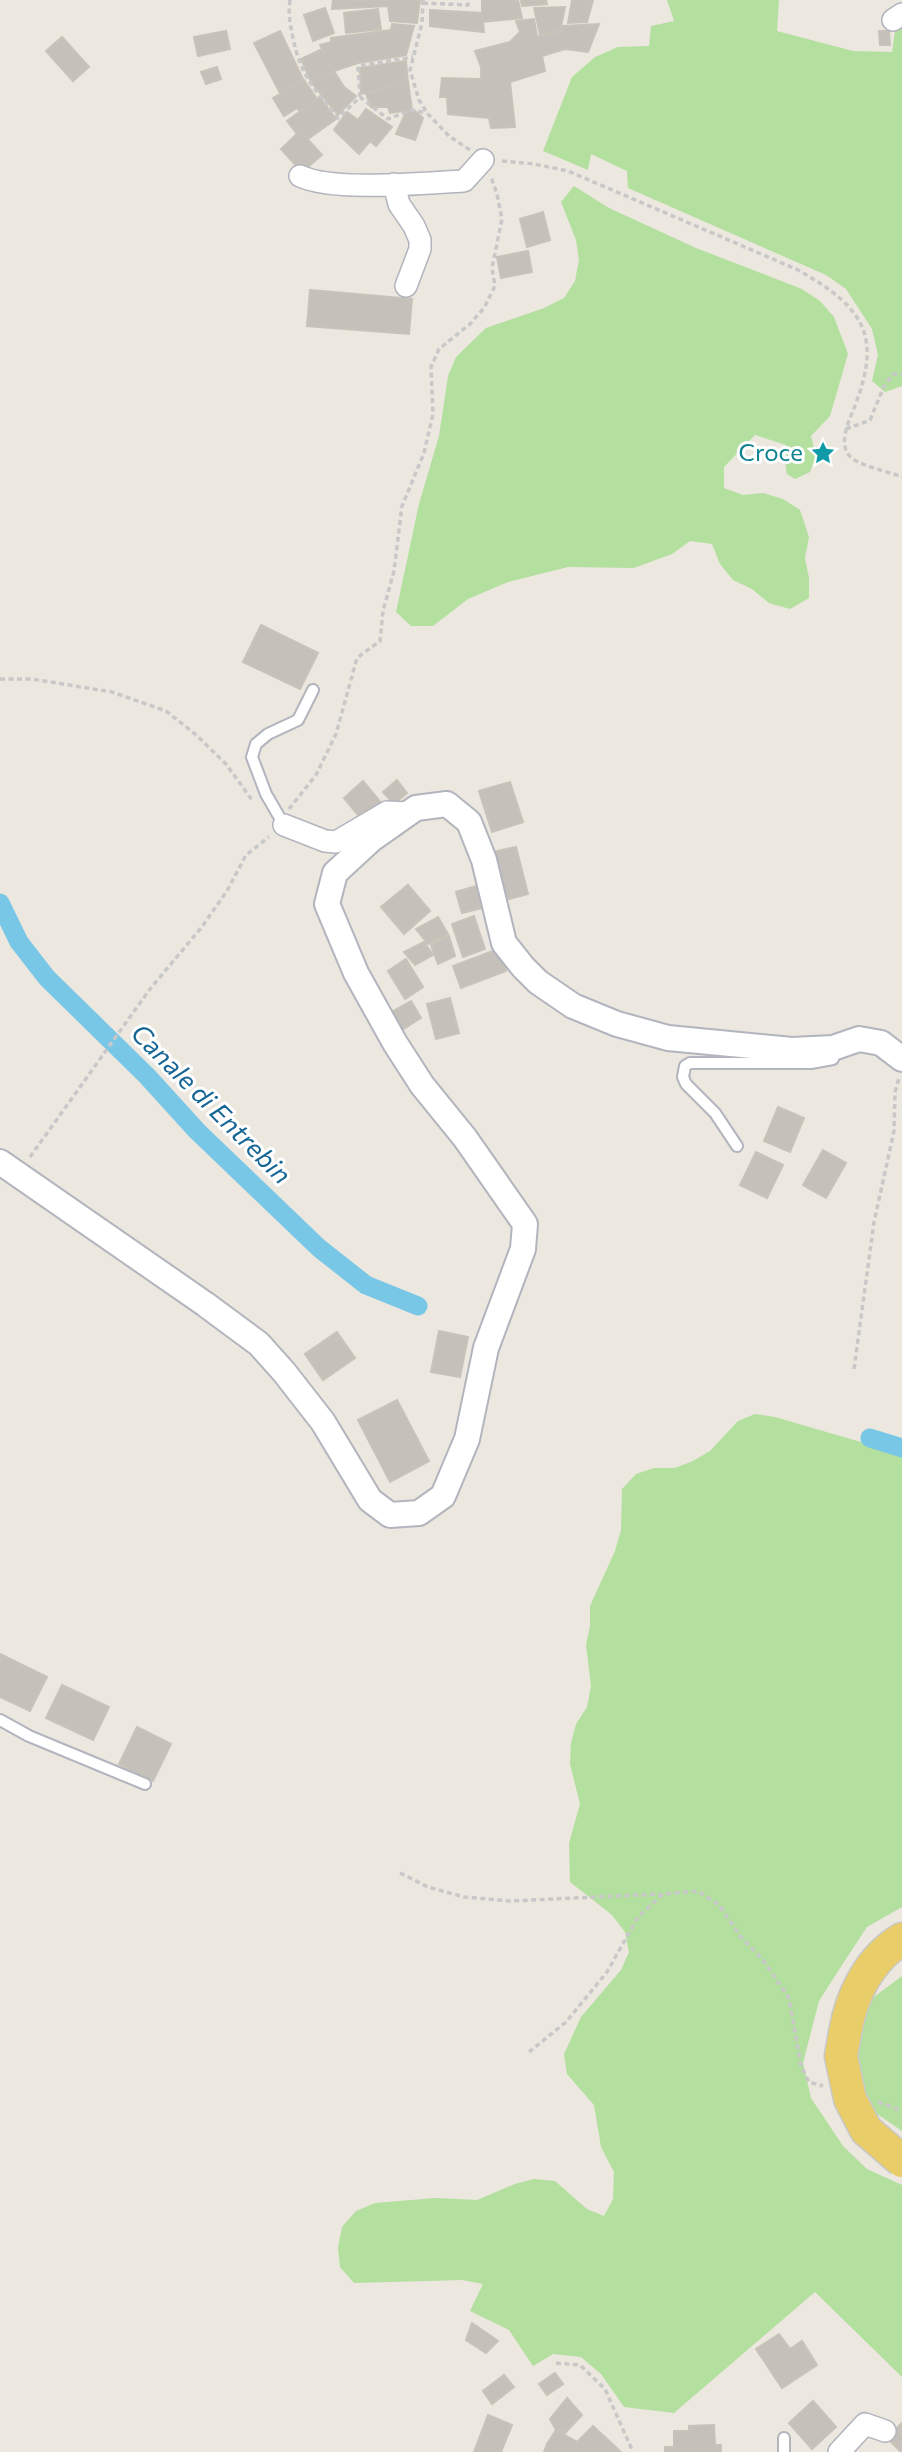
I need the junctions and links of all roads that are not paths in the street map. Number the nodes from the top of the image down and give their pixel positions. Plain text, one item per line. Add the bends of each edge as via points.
1 (483, 160) road end
2 (300, 176) dead end
3 (394, 184) junction
4 (406, 286) dead end
5 (313, 690) dead end
6 (408, 813) junction
7 (284, 825) joint
8 (846, 1043) junction
9 (902, 1059) edge
10 (737, 1146) dead end
11 (5, 1166) edge
12 (0, 1720) edge
13 (145, 1784) dead end
14 (902, 1939) edge
15 (902, 2161) edge
16 (885, 2431) dead end
17 (784, 2438) dead end
18 (784, 2452) edge
19 (838, 2452) edge

1 - 3 street via 464,181
2 - 3 street via 356,185
3 - 4 street via 399,204 420,240
5 - 7 lane via 298,720 268,734 256,744 251,757
6 - 7 street via 387,812 336,842
6 - 8 street via 447,803 469,822 484,860 504,943 538,982 573,1006 668,1038 792,1050
6 - 11 street via 335,873 327,904 356,973 395,1043 525,1224 523,1250 486,1348 467,1439 443,1496 419,1513 390,1515 370,1500 323,1422 259,1344
8 - 9 street via 859,1039 881,1042
8 - 10 lane via 835,1059 811,1063 685,1066 685,1084 715,1113
12 - 13 lane
14 - 15 main road, bridge via 867,1972 849,2011 841,2056 850,2099 866,2130
16 - 19 street via 865,2424
17 - 18 lane

